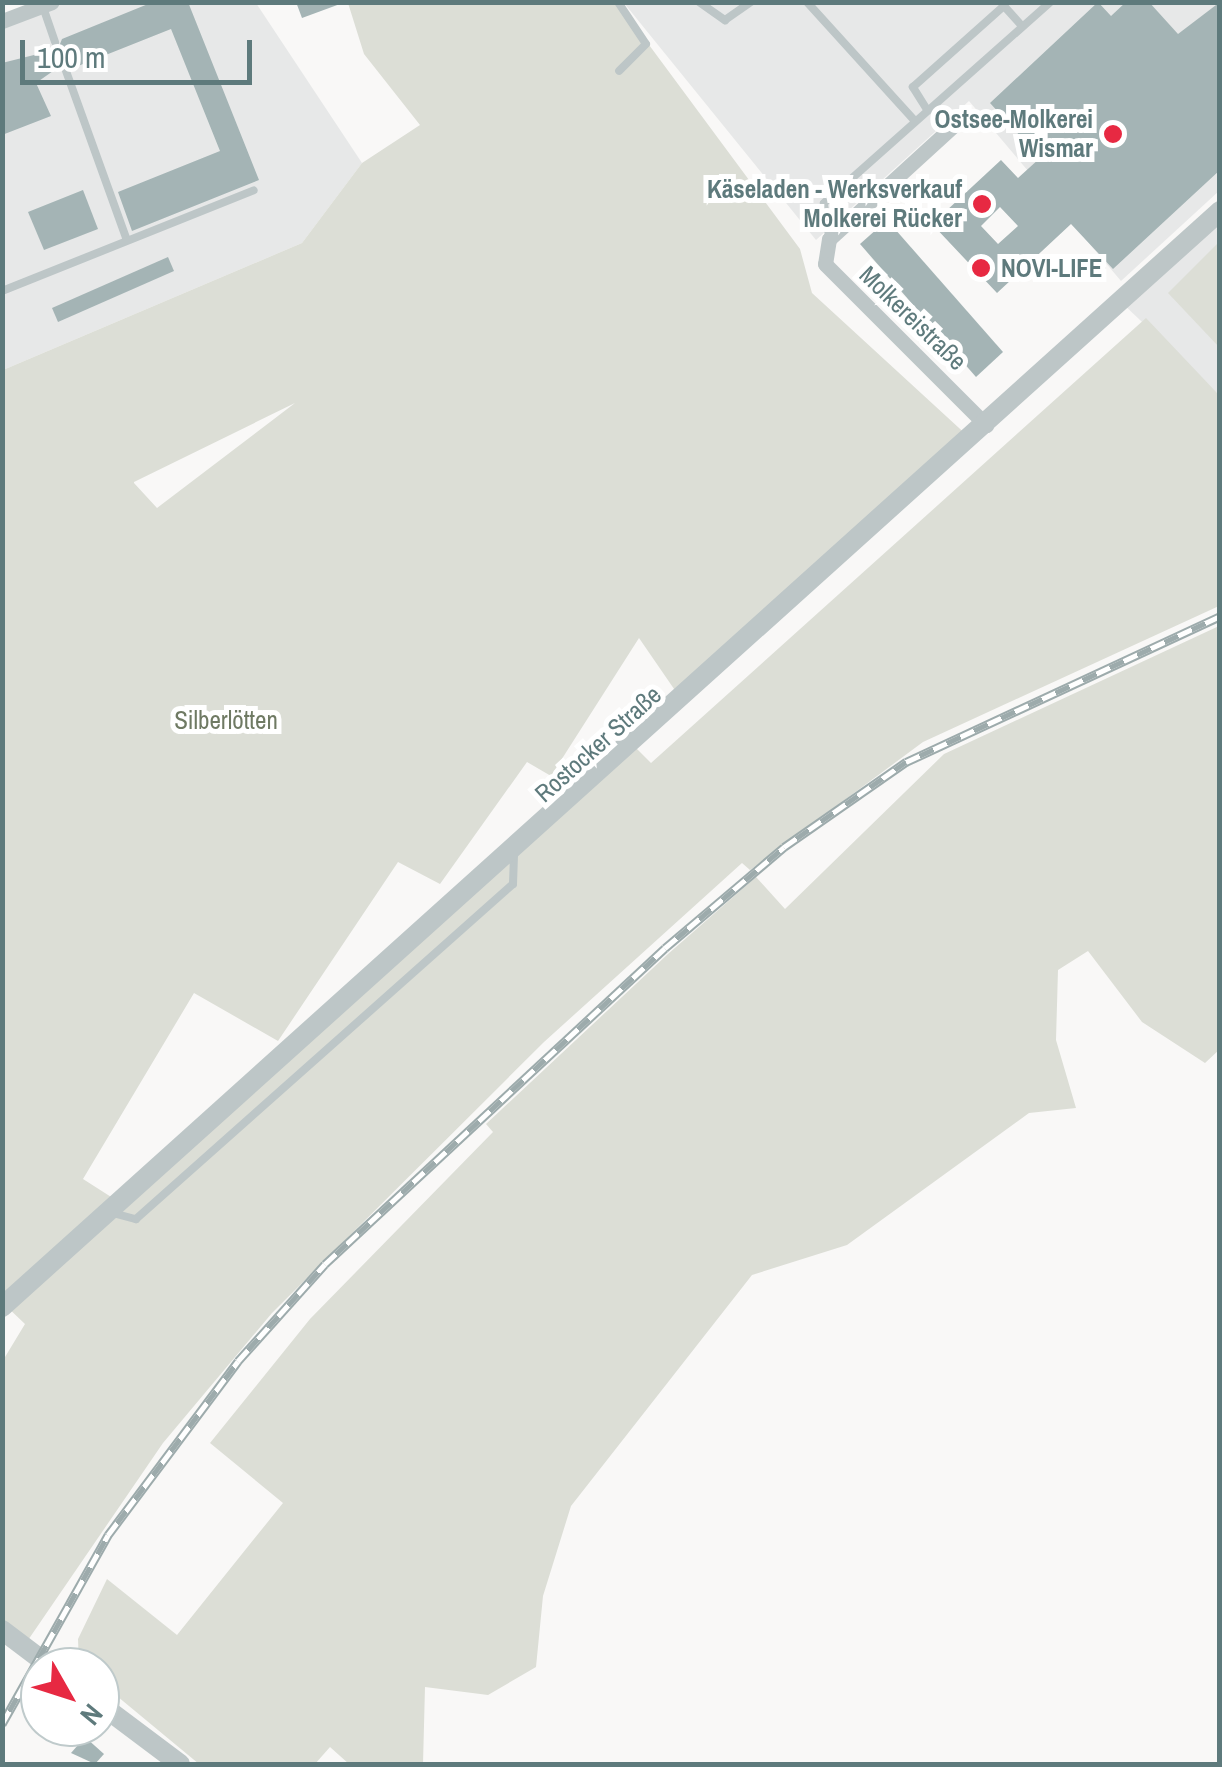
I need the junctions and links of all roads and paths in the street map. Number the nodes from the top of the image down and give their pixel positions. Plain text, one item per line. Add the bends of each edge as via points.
1 (618, 2) edge
2 (699, 2) edge
3 (751, 2) edge
4 (807, 2) edge
5 (1050, 2) edge
6 (45, 4) edge
7 (2, 21) edge
8 (1020, 24) junction
9 (55, 42) dead end
10 (66, 71) dead end
11 (618, 71) dead end
12 (926, 108) junction
13 (965, 114) dead end
14 (913, 120) junction
15 (254, 190) dead end
16 (1220, 211) edge
17 (829, 239) junction
18 (127, 240) junction
19 (2, 292) edge
20 (986, 426) junction
21 (2, 1307) edge
22 (2, 1630) edge
23 (25, 1647) edge
24 (120, 1719) edge
25 (180, 1764) edge

1 - 11 lane via 646,44
2 - 3 lane via 724,20
4 - 14 lane
5 - 8 lane
6 - 7 street
6 - 9 lane
8 - 12 lane
8 - 12 lane via 1004,6 913,87
10 - 18 lane
12 - 14 lane
13 - 17 street
14 - 17 lane via 824,203
15 - 18 lane
16 - 20 street, Rostocker Straße
17 - 20 street, Molkereistraße via 833,276
18 - 19 lane
20 - 21 street, Rostocker Straße
22 - 23 street
24 - 25 street

